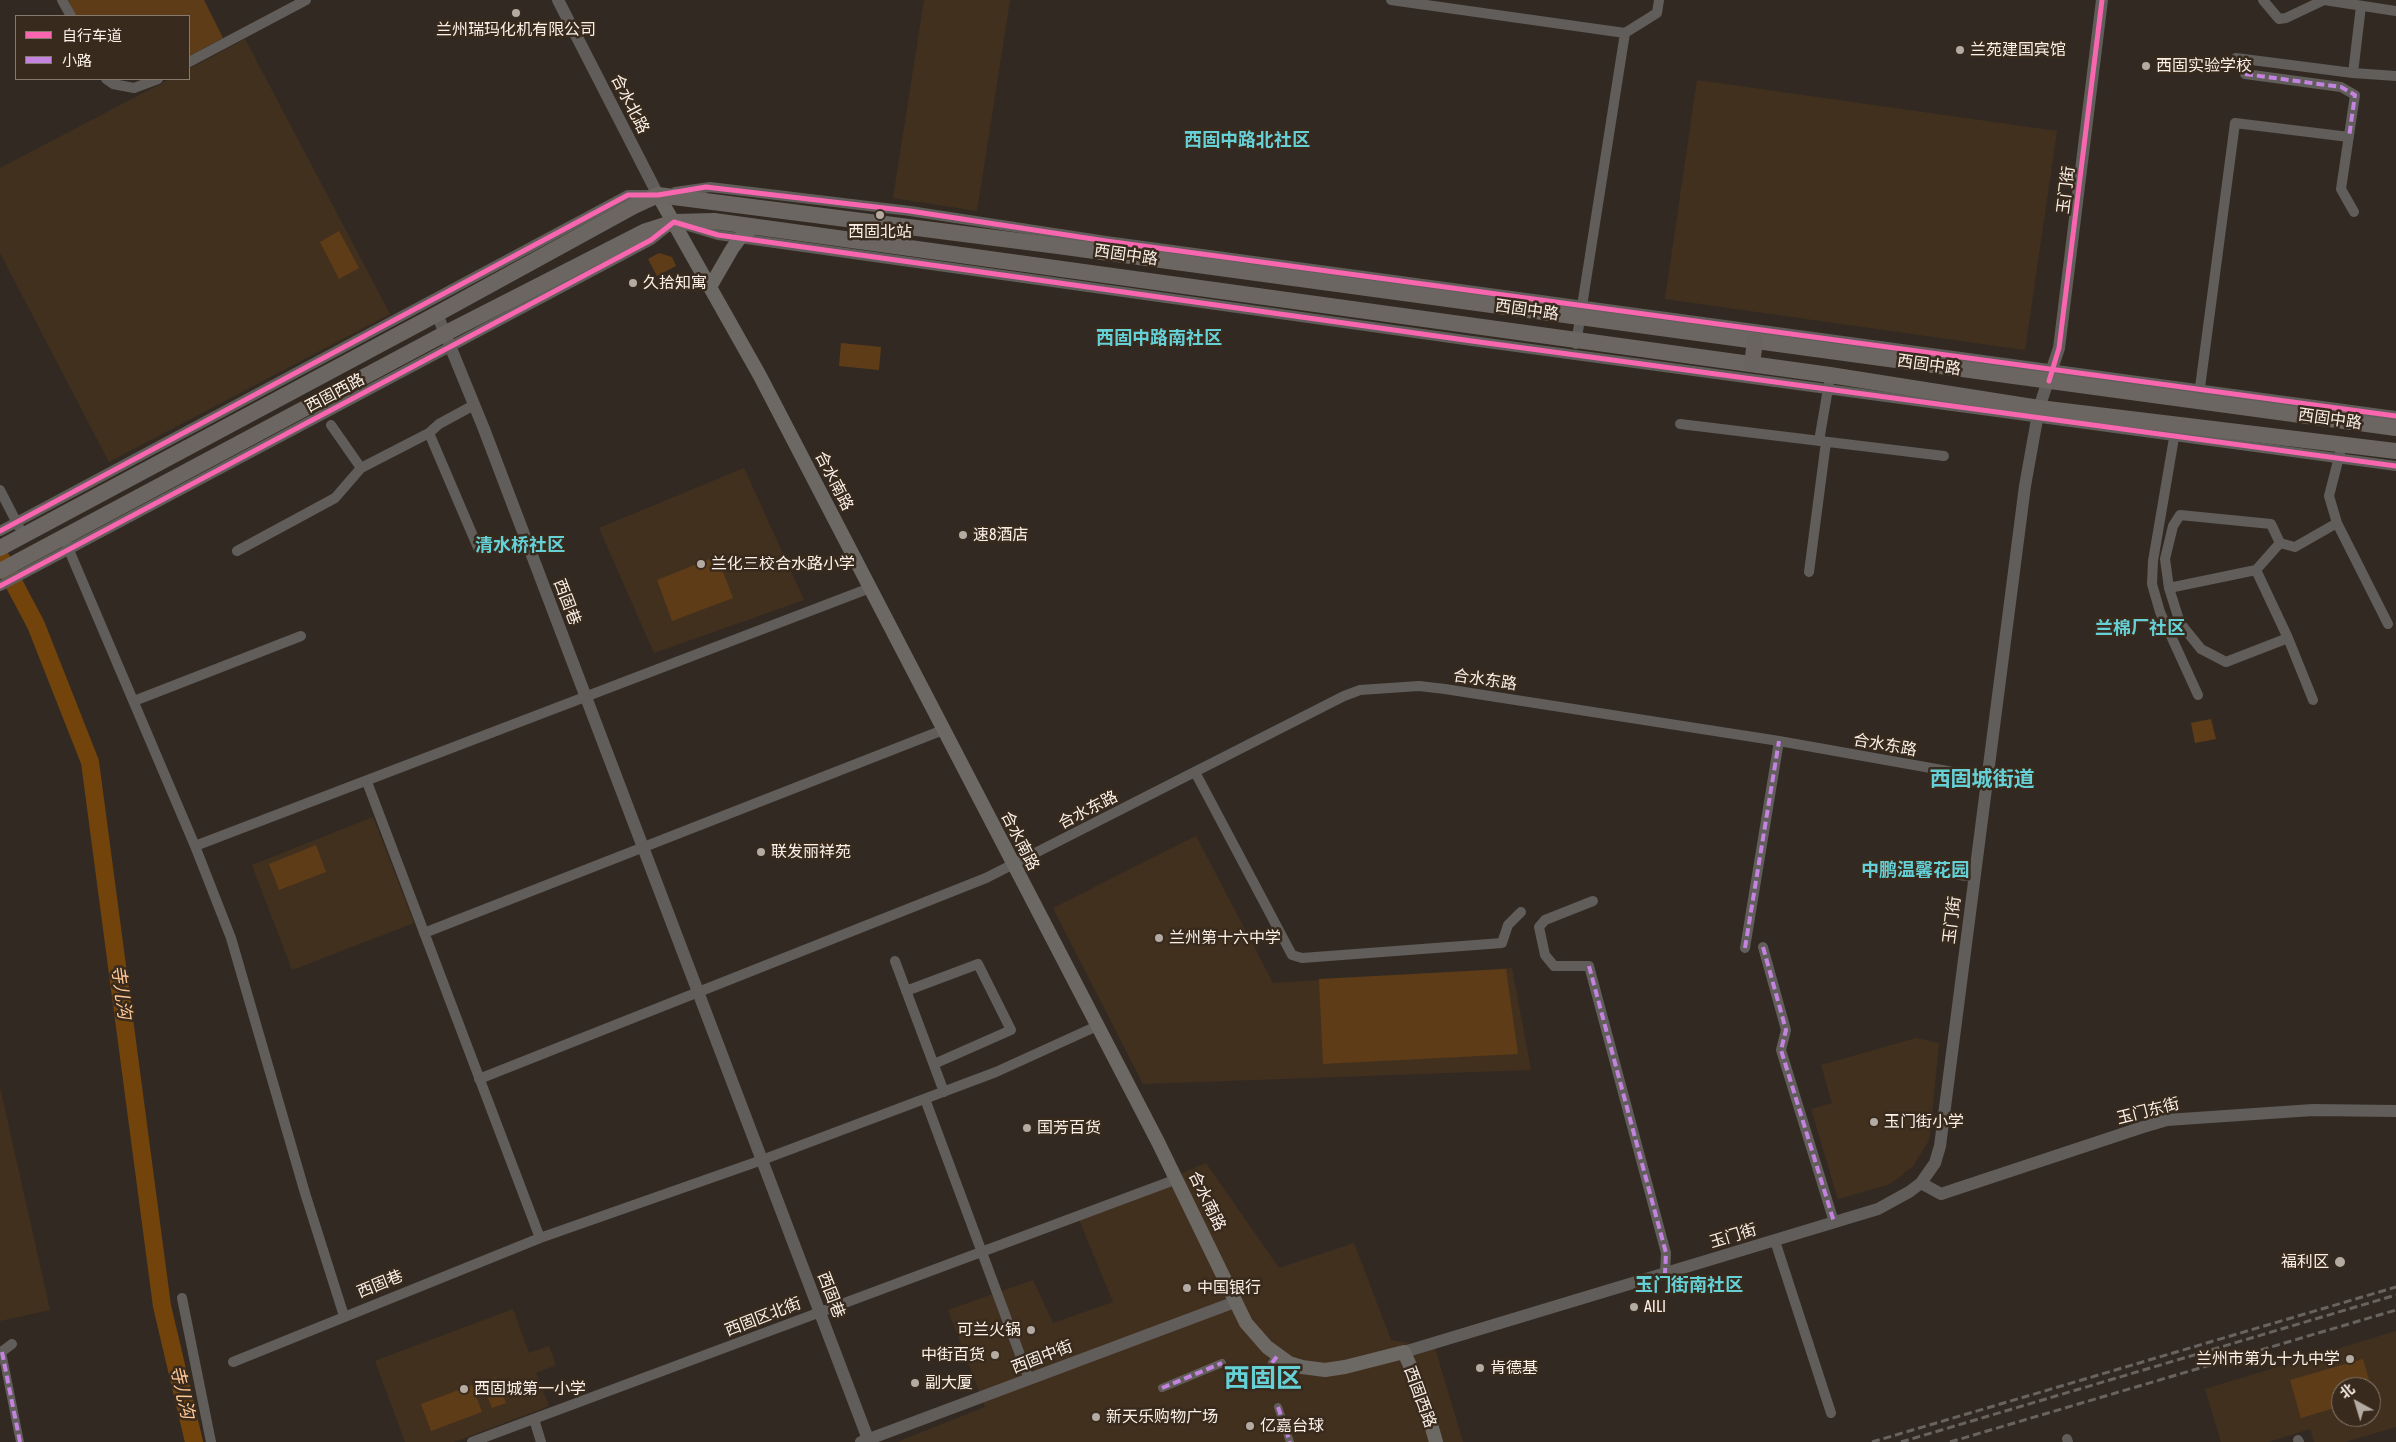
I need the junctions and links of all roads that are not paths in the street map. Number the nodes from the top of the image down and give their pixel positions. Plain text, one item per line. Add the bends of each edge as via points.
1 (62, 0) edge
2 (306, 0) edge
3 (558, 0) edge
4 (1391, 0) edge
5 (1659, 0) edge
6 (2102, 0) edge
7 (2263, 0) edge
8 (2362, 6) junction
9 (2396, 11) edge
10 (70, 15) edge
11 (1625, 33) junction
12 (2236, 58) dead end
13 (190, 61) edge
14 (2353, 73) junction
15 (2244, 74) dead end
16 (2396, 76) edge
17 (107, 80) edge
18 (155, 80) edge
19 (2349, 137) junction
20 (658, 195) junction
21 (2354, 212) dead end
22 (674, 222) junction
23 (753, 226) junction
24 (740, 238) junction
25 (1058, 246) junction
26 (1056, 268) junction
27 (710, 287) junction
28 (1580, 311) junction
29 (437, 314) junction
30 (449, 340) junction
31 (1755, 341) junction
32 (1576, 347) junction
33 (1752, 364) junction
34 (2051, 375) junction
35 (1829, 382) junction
36 (2199, 395) junction
37 (474, 405) junction
38 (2038, 413) junction
39 (2396, 416) edge
40 (1680, 424) dead end
41 (331, 425) dead end
42 (2396, 428) edge
43 (2175, 430) junction
44 (429, 433) junction
45 (1823, 442) junction
46 (2396, 450) edge
47 (2341, 451) junction
48 (1944, 456) dead end
49 (2396, 466) edge
50 (361, 468) junction
51 (0, 490) edge
52 (2337, 523) junction
53 (10, 534) edge
54 (66, 543) junction
55 (2280, 544) junction
56 (479, 550) dead end
57 (237, 551) dead end
58 (27, 564) junction
59 (2256, 570) junction
60 (0, 571) edge
61 (1809, 572) dead end
62 (0, 586) edge
63 (870, 588) junction
64 (2169, 588) junction
65 (2388, 624) dead end
66 (301, 636) dead end
67 (2288, 638) junction
68 (2198, 695) dead end
69 (585, 697) junction
70 (2313, 700) dead end
71 (134, 701) junction
72 (943, 730) junction
73 (1779, 741) junction
74 (1195, 772) junction
75 (1987, 778) junction
76 (367, 782) junction
77 (195, 846) junction
78 (641, 847) junction
79 (1013, 865) junction
80 (1896, 866) dead end
81 (1922, 870) tunnel mouth
82 (1952, 874) tunnel mouth
83 (1974, 877) junction
84 (1593, 901) dead end
85 (1521, 912) dead end
86 (424, 932) junction
87 (1763, 947) dead end
88 (1745, 948) dead end
89 (895, 962) dead end
90 (906, 992) junction
91 (698, 993) junction
92 (1097, 1026) junction
93 (934, 1064) junction
94 (480, 1079) junction
95 (944, 1092) junction
96 (925, 1098) junction
97 (2396, 1111) edge
98 (762, 1160) junction
99 (1177, 1179) junction
100 (1921, 1183) junction
101 (1834, 1222) junction
102 (540, 1238) junction
103 (1775, 1240) junction
104 (982, 1251) junction
105 (1665, 1273) junction
106 (182, 1298) dead end
107 (1235, 1302) junction
108 (819, 1311) junction
109 (344, 1316) junction
110 (12, 1344) dead end
111 (1, 1352) edge
112 (1404, 1352) junction
113 (233, 1362) dead end
114 (1222, 1363) dead end
115 (1029, 1379) junction
116 (1162, 1388) dead end
117 (1278, 1407) dead end
118 (1831, 1413) dead end
119 (534, 1419) junction
120 (866, 1441) edge
121 (20, 1442) edge
122 (211, 1442) edge
123 (472, 1442) edge
124 (541, 1442) edge
125 (1290, 1442) edge
126 (1436, 1442) edge

1 - 10 street
2 - 13 street
3 - 20 street, 合水北路
4 - 11 street
5 - 11 street via 1657,13
6 - 34 street, 玉门街 via 2059,348
7 - 8 street via 2279,19 2324,0
8 - 9 street
8 - 14 street
11 - 28 street
12 - 14 street
14 - 16 street
15 - 19 street via 2341,87 2355,95
17 - 18 street via 134,88
19 - 21 street via 2341,189
19 - 36 street via 2235,123
20 - 22 main road, 合水北路
20 - 25 main road, 西固中路
20 - 28 street via 706,187 910,211
20 - 29 main road, 西固西路
20 - 53 street via 628,195
22 - 23 main road, 西固中路 via 714,221
22 - 24 street
22 - 27 main road, 合水南路
22 - 30 main road, 西固西路 via 646,231
23 - 24 main road
23 - 26 main road, 西固中路
24 - 27 main road
24 - 32 street
25 - 26 main road
25 - 28 main road, 西固中路
26 - 32 main road, 西固中路
27 - 63 main road, 合水南路
28 - 31 main road, 西固中路
28 - 32 street
28 - 34 street via 1920,353
29 - 30 street, 西固巷
29 - 53 main road, 西固西路
30 - 37 street, 西固巷
30 - 54 main road, 西固西路
31 - 33 highway
31 - 34 main road, 西固中路
32 - 33 main road, 西固中路
32 - 35 street
33 - 35 main road, 西固中路
34 - 36 main road, 西固中路
34 - 38 street, 玉门街
35 - 38 main road, 西固中路
35 - 45 street
36 - 39 street
36 - 42 main road, 西固中路
37 - 44 street
37 - 69 street, 西固巷
38 - 43 main road, 西固中路
38 - 75 street, 玉门街 via 2025,486
40 - 45 street
41 - 50 street
43 - 47 main road, 西固中路
43 - 68 street via 2152,584 2160,612
44 - 50 street
44 - 56 street
45 - 48 street
45 - 61 street
46 - 47 main road, 西固中路
47 - 49 street
47 - 52 street via 2329,496
50 - 57 street via 335,498
51 - 53 street
52 - 55 street via 2295,547
52 - 65 street
54 - 58 main road, 西固西路
54 - 71 street
55 - 59 street
55 - 64 street via 2271,524 2180,515 2172,526 2165,559
58 - 60 main road, 西固西路
58 - 62 street
59 - 64 street
59 - 67 street
63 - 69 street
63 - 72 main road, 合水南路
64 - 67 street via 2180,623 2201,649 2226,662
66 - 71 street
67 - 70 street
69 - 76 street
69 - 78 street, 西固巷
71 - 77 street
72 - 78 street
72 - 79 main road, 合水南路
73 - 74 street, 合水东路 via 1445,689 1399,686 1360,690 1344,696
73 - 75 street, 合水东路
73 - 88 street
74 - 79 street, 合水东路
74 - 85 street via 1292,956 1302,958 1502,943 1508,925
75 - 83 street, 玉门街
76 - 77 street
76 - 86 street
77 - 109 street via 231,938
78 - 86 street
78 - 91 street, 西固巷
79 - 91 street, 合水东路
79 - 92 main road, 合水南路
80 - 81 street
82 - 83 street
83 - 100 street, 玉门街 via 1940,1146
84 - 105 street via 1545,920 1539,927 1545,955 1554,966 1589,966 1666,1253
86 - 94 street
87 - 101 street via 1786,1030 1782,1050
89 - 90 street
90 - 93 street
90 - 93 street via 978,964 1011,1030
91 - 94 street
91 - 98 street, 西固巷
92 - 95 street
92 - 99 main road, 合水南路
93 - 95 street
94 - 102 street
95 - 96 street
96 - 98 street
96 - 104 street
97 - 100 street, 玉门东街 via 2312,1110 2174,1120 2143,1127 1941,1194
98 - 102 street, 西固巷
98 - 108 street, 西固巷
99 - 104 street, 西固区北街
99 - 107 main road, 合水南路
100 - 101 street, 玉门街 via 1897,1201
101 - 103 street, 玉门街
102 - 109 street, 西固巷
103 - 105 street, 玉门街
103 - 118 street
104 - 108 street, 西固区北街
104 - 115 street
105 - 112 street, 玉门街
106 - 122 street
107 - 112 main road, 合水南路 via 1275,1359 1302,1367 1325,1370
107 - 115 street, 西固中街
108 - 119 street, 西固区北街
108 - 120 street, 西固巷
109 - 113 street, 西固巷
110 - 111 street
111 - 121 street
112 - 126 main road, 西固西路 via 1422,1393
114 - 116 street
115 - 120 street, 西固中街
117 - 125 street
119 - 123 street, 西固区北街
119 - 124 street

